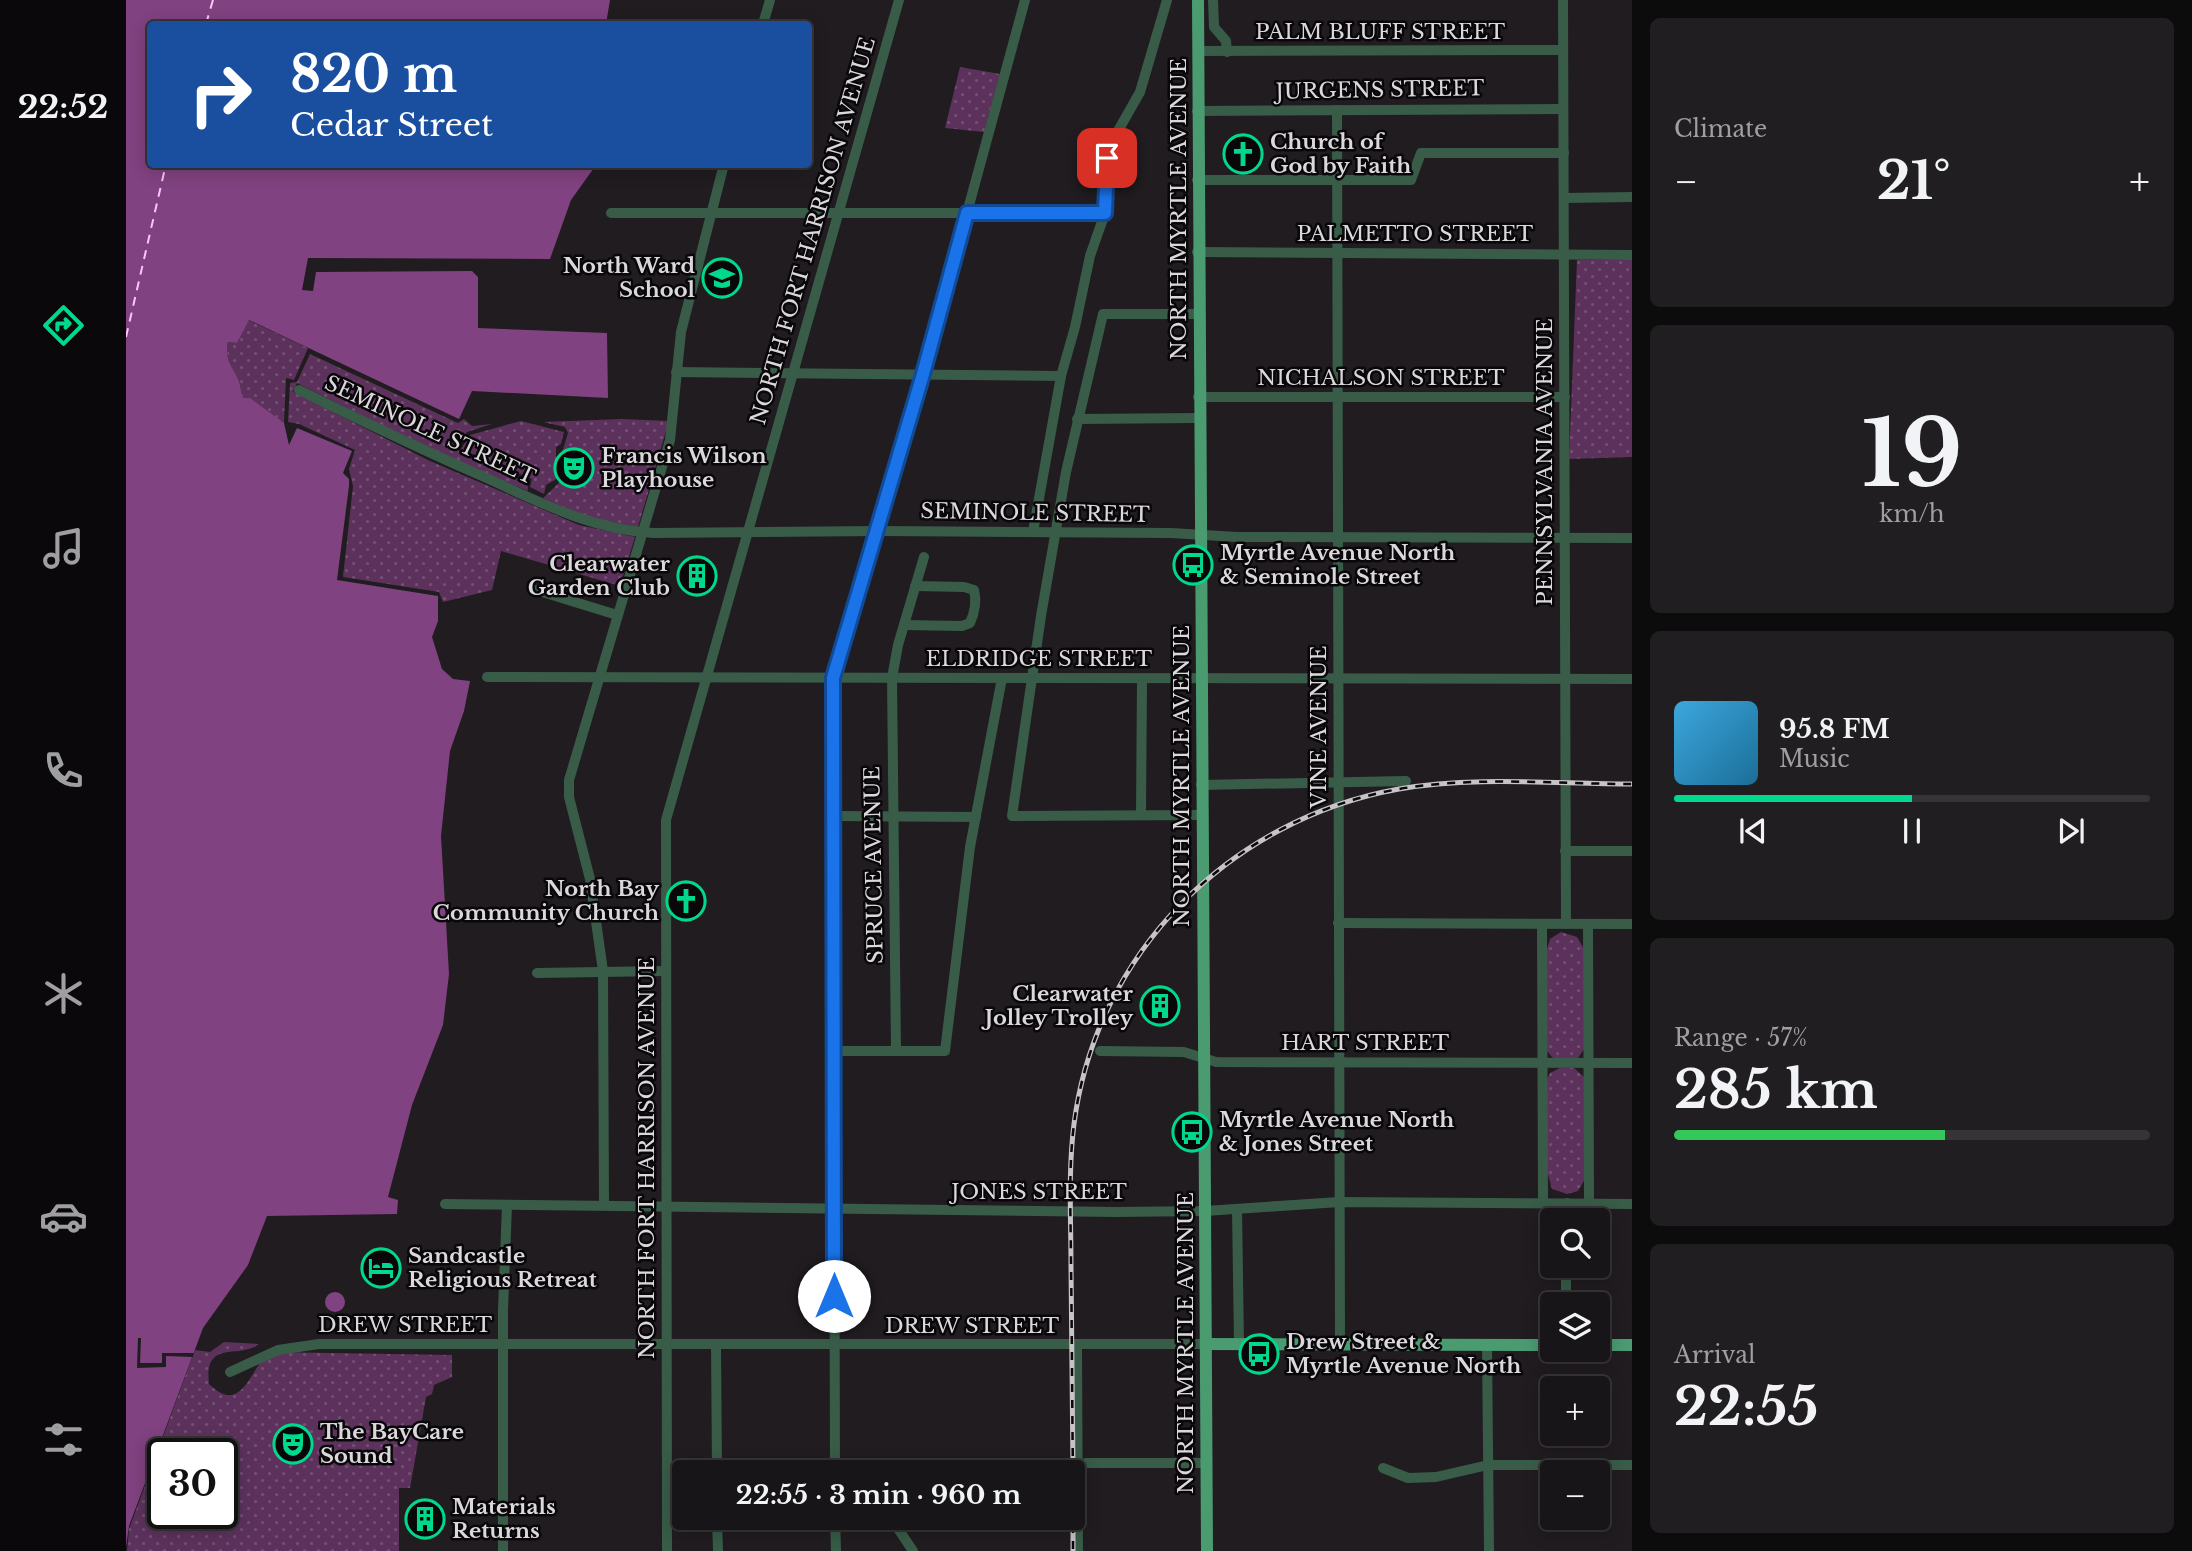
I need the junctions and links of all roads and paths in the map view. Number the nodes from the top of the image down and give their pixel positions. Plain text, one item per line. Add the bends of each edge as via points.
1 (770, 0) edge
2 (899, 0) edge
3 (1025, 0) edge
4 (1167, 0) edge
5 (1198, 0) edge
6 (1213, 0) edge
7 (1563, 0) edge
8 (764, 21) edge
9 (1563, 50) junction
10 (1198, 51) junction
11 (1227, 52) junction
12 (1563, 109) junction
13 (1337, 110) junction
14 (1197, 111) junction
15 (1564, 153) junction
16 (723, 168) edge
17 (1337, 179) junction
18 (1197, 180) junction
19 (1632, 197) edge
20 (1564, 198) junction
21 (611, 213) dead end
22 (710, 213) junction
23 (967, 213) junction
24 (1105, 213) junction
25 (838, 214) junction
26 (1197, 252) junction
27 (1337, 253) junction
28 (1564, 255) junction
29 (1632, 255) edge
30 (1198, 314) junction
31 (676, 372) junction
32 (792, 372) junction
33 (923, 374) junction
34 (1061, 376) junction
35 (299, 390) dead end
36 (1337, 396) junction
37 (1198, 397) junction
38 (1564, 397) junction
39 (1198, 418) junction
40 (1077, 419) junction
41 (747, 531) junction
42 (875, 531) junction
43 (641, 532) junction
44 (1032, 532) junction
45 (1056, 532) junction
46 (1200, 535) junction
47 (1337, 537) junction
48 (1564, 538) junction
49 (1632, 538) edge
50 (924, 557) dead end
51 (915, 586) junction
52 (536, 590) dead end
53 (617, 615) junction
54 (904, 625) junction
55 (487, 677) dead end
56 (599, 677) junction
57 (705, 678) junction
58 (833, 678) junction
59 (892, 678) junction
60 (1002, 678) junction
61 (1034, 678) junction
62 (1200, 678) junction
63 (1142, 679) junction
64 (1565, 679) junction
65 (1632, 679) edge
66 (1338, 680) junction
67 (1406, 781) dead end
68 (1338, 783) junction
69 (1201, 785) junction
70 (1140, 815) junction
71 (1202, 815) junction
72 (833, 817) junction
73 (892, 817) junction
74 (976, 817) junction
75 (1565, 851) junction
76 (1632, 851) edge
77 (1338, 923) junction
78 (1542, 924) junction
79 (1566, 924) junction
80 (1588, 924) junction
81 (1632, 924) edge
82 (603, 971) junction
83 (665, 971) junction
84 (537, 973) dead end
85 (833, 1051) junction
86 (896, 1051) junction
87 (1100, 1051) dead end
88 (1203, 1058) junction
89 (1542, 1062) junction
90 (1589, 1062) junction
91 (1339, 1063) junction
92 (1632, 1063) edge
93 (1339, 1202) junction
94 (1543, 1203) junction
95 (1567, 1203) junction
96 (1589, 1203) junction
97 (1632, 1203) edge
98 (445, 1204) dead end
99 (507, 1205) junction
100 (604, 1205) junction
101 (666, 1207) junction
102 (1567, 1208) edge
103 (1237, 1209) junction
104 (834, 1210) junction
105 (1205, 1211) junction
106 (1206, 1344) junction
107 (1239, 1344) junction
108 (1340, 1344) junction
109 (504, 1345) junction
110 (667, 1345) junction
111 (716, 1345) junction
112 (835, 1345) junction
113 (1487, 1345) junction
114 (1540, 1345) edge
115 (1610, 1345) edge
116 (1632, 1345) edge
117 (1077, 1346) junction
118 (230, 1372) dead end
119 (717, 1460) edge
120 (835, 1460) edge
121 (1086, 1463) dead end
122 (1206, 1463) junction
123 (1488, 1465) junction
124 (1632, 1465) edge
125 (1383, 1468) dead end
126 (667, 1515) junction
127 (672, 1515) edge
128 (717, 1530) edge
129 (835, 1530) edge
130 (899, 1530) edge
131 (503, 1551) edge
132 (667, 1551) edge
133 (718, 1551) edge
134 (836, 1551) edge
135 (913, 1551) edge
136 (1078, 1551) edge
137 (1207, 1551) edge
138 (1489, 1551) edge

1 - 8 street
2 - 25 street, NORTH FORT HARRISON AVENUE
3 - 23 street
4 - 24 street via 1140,92 1110,145
5 - 10 main road, NORTH MYRTLE AVENUE
6 - 11 street via 1214,27 1226,41
7 - 9 street, PENNSYLVANIA AVENUE
9 - 11 street, PALM BLUFF STREET
9 - 12 street, PENNSYLVANIA AVENUE
10 - 11 street, PALM BLUFF STREET
10 - 14 main road, NORTH MYRTLE AVENUE
12 - 13 street, JURGENS STREET
12 - 15 street, PENNSYLVANIA AVENUE
13 - 14 street, JURGENS STREET
13 - 17 street, VINE AVENUE
14 - 18 main road, NORTH MYRTLE AVENUE
15 - 17 street via 1421,153 1411,180
15 - 20 street, PENNSYLVANIA AVENUE
16 - 22 street
17 - 18 street
17 - 27 street, VINE AVENUE
18 - 26 main road, NORTH MYRTLE AVENUE
19 - 20 street
20 - 28 street, PENNSYLVANIA AVENUE
21 - 22 street
22 - 25 street
22 - 31 street
23 - 24 street
23 - 25 street
23 - 33 street
24 - 34 street
25 - 32 street, NORTH FORT HARRISON AVENUE
26 - 27 street, PALMETTO STREET
26 - 30 main road, NORTH MYRTLE AVENUE
27 - 28 street, PALMETTO STREET
27 - 36 street, VINE AVENUE
28 - 29 street, PALMETTO STREET
28 - 38 street, PENNSYLVANIA AVENUE
30 - 37 main road, NORTH MYRTLE AVENUE
30 - 40 street via 1103,314
31 - 32 street
31 - 43 street via 672,431
32 - 33 street
32 - 41 street, NORTH FORT HARRISON AVENUE
33 - 34 street
33 - 42 street
34 - 44 street
35 - 43 street, SEMINOLE STREET via 432,456 580,520
36 - 37 street, NICHALSON STREET
36 - 38 street, NICHALSON STREET
36 - 47 street, VINE AVENUE
37 - 39 main road, NORTH MYRTLE AVENUE
38 - 48 street, PENNSYLVANIA AVENUE
39 - 40 street
39 - 46 main road, NORTH MYRTLE AVENUE
40 - 45 street
41 - 42 street, SEMINOLE STREET
41 - 43 street, SEMINOLE STREET
41 - 57 street, NORTH FORT HARRISON AVENUE
42 - 44 street, SEMINOLE STREET
42 - 58 street
43 - 53 street
44 - 45 street, SEMINOLE STREET
45 - 46 street, SEMINOLE STREET
45 - 61 street
46 - 47 street, SEMINOLE STREET
46 - 62 main road, NORTH MYRTLE AVENUE
47 - 48 street, SEMINOLE STREET
47 - 66 street, VINE AVENUE
48 - 49 street, SEMINOLE STREET
48 - 64 street, PENNSYLVANIA AVENUE
50 - 51 street, SPRUCE AVENUE
51 - 54 street, SPRUCE AVENUE
51 - 54 street via 974,590 973,615 970,623 962,626
52 - 53 street
53 - 56 street
54 - 59 street, SPRUCE AVENUE
55 - 56 street, ELDRIDGE STREET
56 - 57 street, ELDRIDGE STREET
56 - 82 street via 568,788 590,879
57 - 58 street, ELDRIDGE STREET
57 - 83 street, NORTH FORT HARRISON AVENUE via 666,820
58 - 59 street, ELDRIDGE STREET
58 - 72 street
59 - 60 street, ELDRIDGE STREET
59 - 73 street, SPRUCE AVENUE
60 - 61 street, ELDRIDGE STREET
60 - 74 street
61 - 63 street, ELDRIDGE STREET
61 - 70 street via 1012,816
62 - 63 street, ELDRIDGE STREET
62 - 66 street, ELDRIDGE STREET
62 - 69 main road, NORTH MYRTLE AVENUE
63 - 70 street
64 - 65 street, ELDRIDGE STREET
64 - 66 street, ELDRIDGE STREET
64 - 75 street, PENNSYLVANIA AVENUE
66 - 68 street, VINE AVENUE
67 - 68 street
68 - 69 street
68 - 77 street, VINE AVENUE
69 - 71 main road, NORTH MYRTLE AVENUE
70 - 71 street
71 - 88 main road, NORTH MYRTLE AVENUE
72 - 73 street
72 - 85 street
73 - 74 street
73 - 86 street, SPRUCE AVENUE
74 - 86 street via 945,1051
75 - 76 street
75 - 79 street, PENNSYLVANIA AVENUE
77 - 78 street
77 - 91 street, VINE AVENUE
78 - 79 street
78 - 89 street
79 - 80 street
80 - 81 street
80 - 90 street
82 - 83 street
82 - 84 street
82 - 100 street
83 - 101 street, NORTH FORT HARRISON AVENUE
85 - 86 street
85 - 104 street
87 - 88 street, HART STREET via 1184,1052
88 - 91 street, HART STREET via 1216,1062
88 - 105 main road, NORTH MYRTLE AVENUE
89 - 90 street, HART STREET
89 - 91 street, HART STREET
89 - 94 street
90 - 92 street, HART STREET
90 - 96 street
91 - 93 street, VINE AVENUE
93 - 94 street, JONES STREET
93 - 103 street, JONES STREET
93 - 108 street, VINE AVENUE
94 - 95 street, JONES STREET
95 - 96 street, JONES STREET
95 - 102 street
96 - 97 street, JONES STREET
98 - 99 street, JONES STREET
99 - 100 street, JONES STREET
99 - 109 street
100 - 101 street, JONES STREET
101 - 104 street, JONES STREET
101 - 110 street, NORTH FORT HARRISON AVENUE
103 - 105 street, JONES STREET
103 - 107 street
104 - 105 street, JONES STREET
104 - 112 street
105 - 106 main road, NORTH MYRTLE AVENUE
106 - 107 main road, DREW STREET
106 - 117 street, DREW STREET
106 - 122 main road, NORTH MYRTLE AVENUE
107 - 108 main road, DREW STREET
108 - 113 main road, DREW STREET
109 - 110 street, DREW STREET
109 - 118 street, DREW STREET via 298,1345
109 - 131 street
110 - 111 street, DREW STREET
110 - 126 street, NORTH FORT HARRISON AVENUE
111 - 112 street, DREW STREET
111 - 119 street
112 - 117 street, DREW STREET
112 - 120 street
113 - 114 main road, DREW STREET
113 - 123 street
115 - 116 main road
117 - 136 street
121 - 122 street
122 - 137 main road, NORTH MYRTLE AVENUE
123 - 124 street
123 - 125 street via 1408,1478
123 - 138 street
126 - 127 street
126 - 132 street, NORTH FORT HARRISON AVENUE
128 - 133 street
129 - 134 street
130 - 135 street

